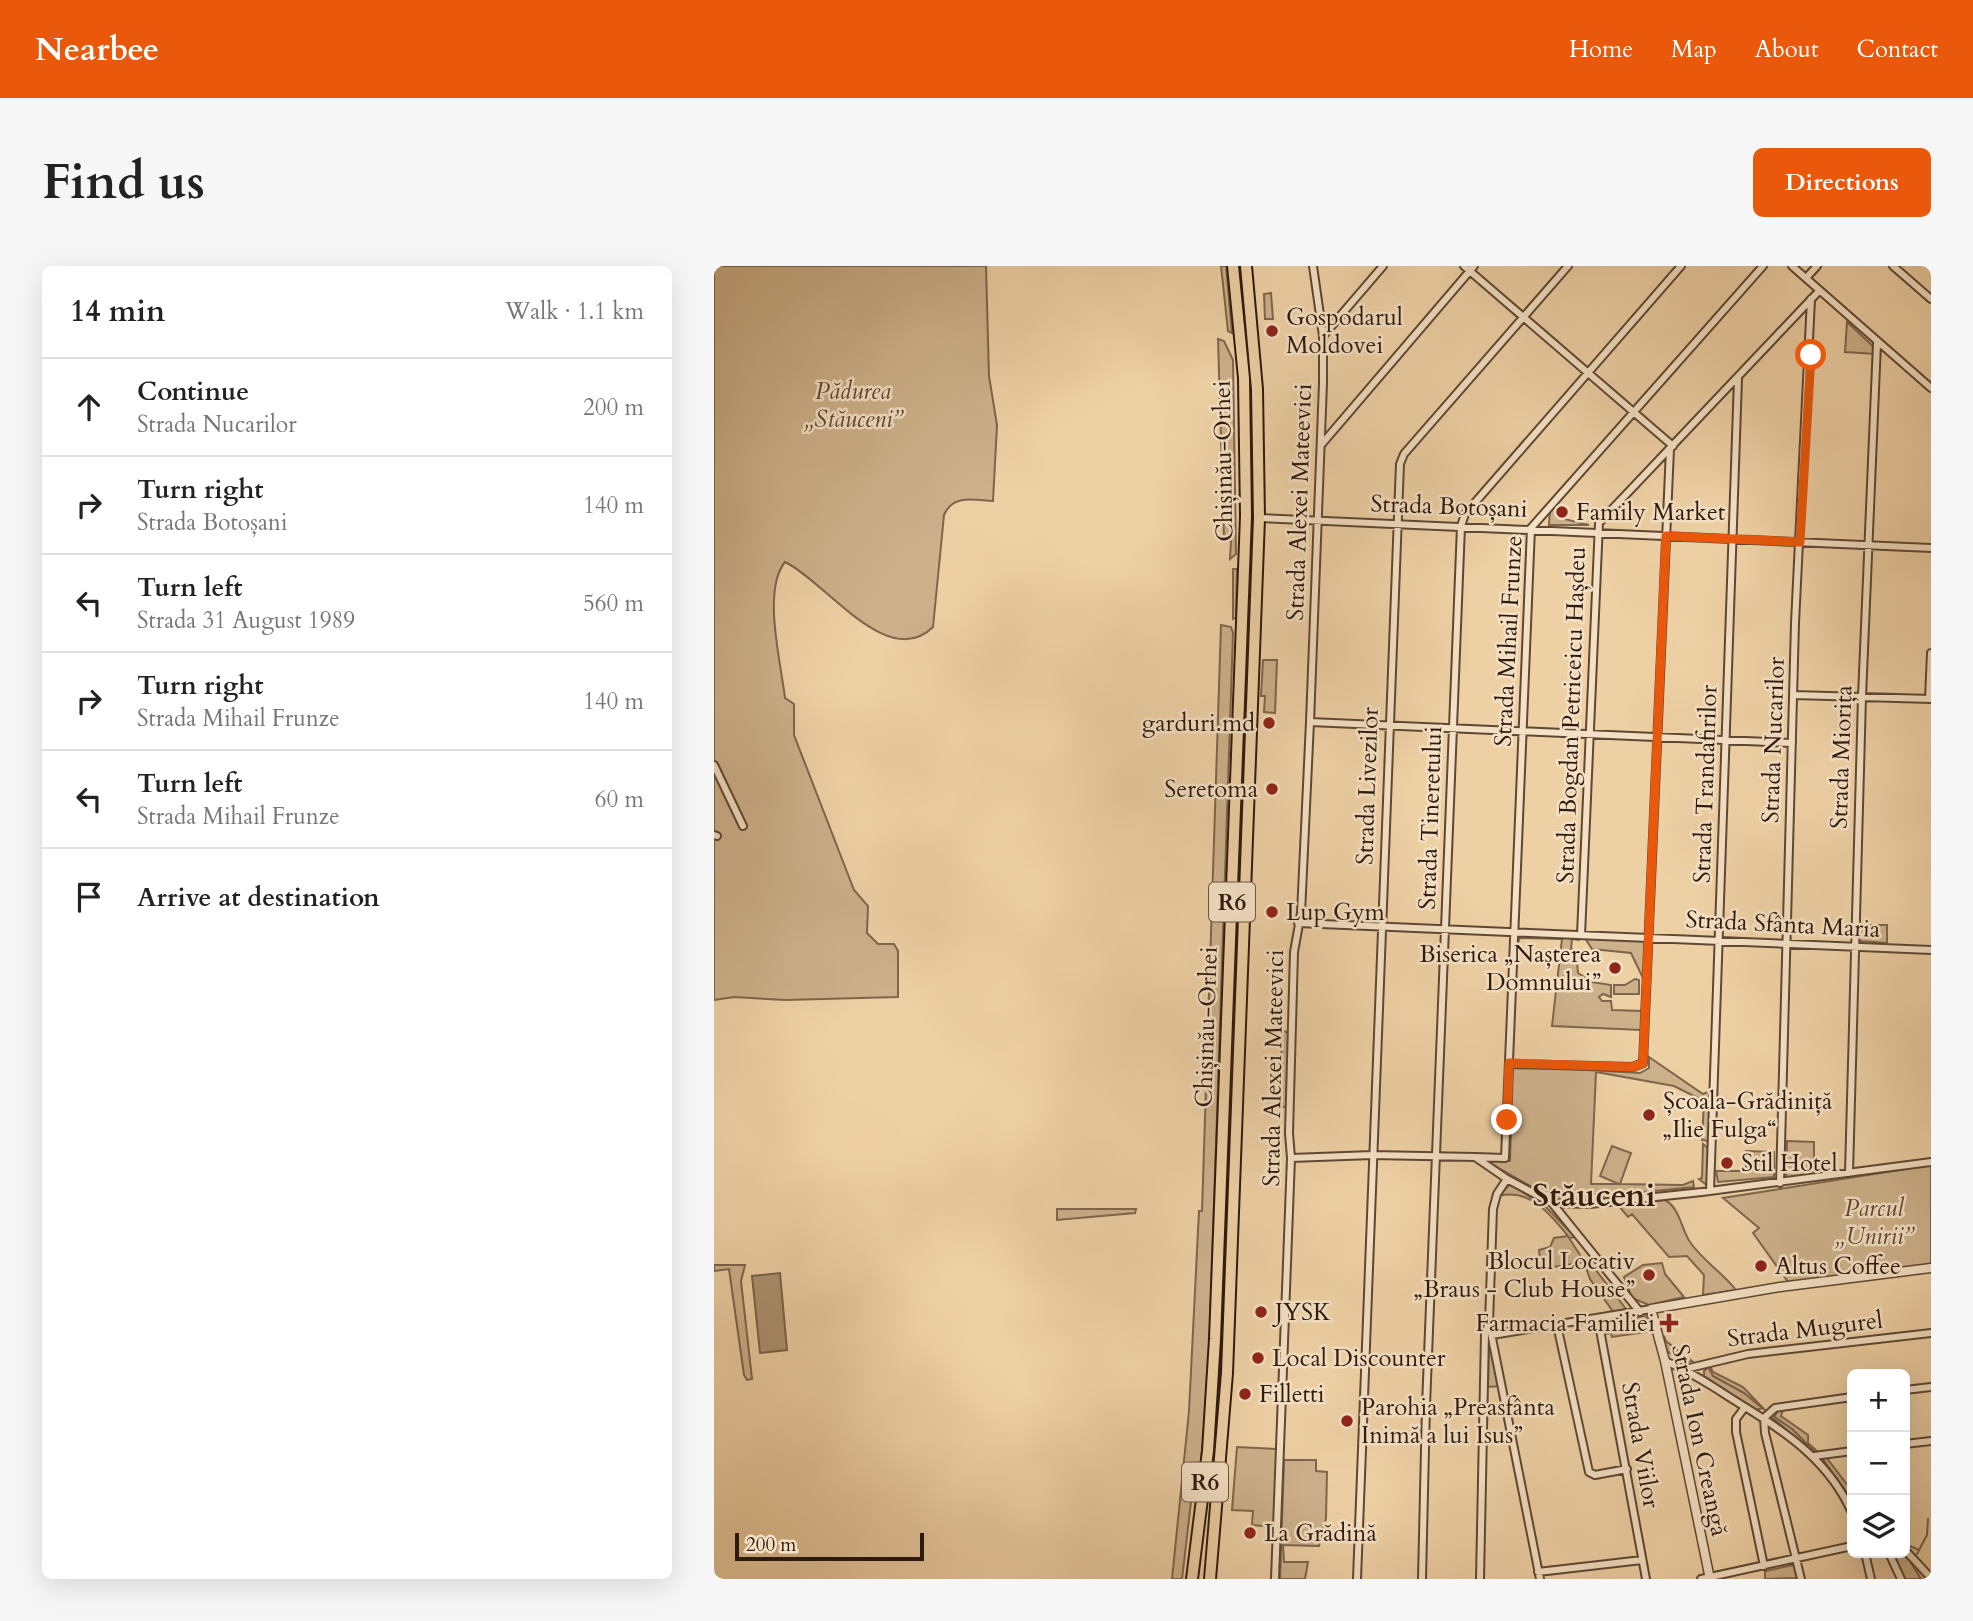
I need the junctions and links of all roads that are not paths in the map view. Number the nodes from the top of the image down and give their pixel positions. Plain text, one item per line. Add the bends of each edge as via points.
1 (1233, 266) edge
2 (1246, 266) edge
3 (1313, 266) edge
4 (1383, 266) edge
5 (1568, 266) edge
6 (1681, 266) edge
7 (1763, 266) edge
8 (1792, 266) edge
9 (1817, 266) edge
10 (1893, 266) edge
11 (1469, 267) edge
12 (1806, 278) junction
13 (1819, 291) junction
14 (1811, 299) junction
15 (1931, 299) edge
16 (1523, 318) junction
17 (1323, 337) junction
18 (1877, 343) junction
19 (1588, 371) junction
20 (1738, 379) junction
21 (1931, 388) edge
22 (1634, 411) junction
23 (1321, 446) junction
24 (1672, 448) junction
25 (1259, 518) junction
26 (1318, 520) junction
27 (1397, 524) junction
28 (1461, 526) junction
29 (1531, 528) junction
30 (1598, 533) junction
31 (1666, 536) junction
32 (1734, 539) junction
33 (1800, 542) junction
34 (1869, 546) junction
35 (1931, 548) edge
36 (1931, 653) edge
37 (1794, 695) junction
38 (1862, 697) junction
39 (1930, 699) edge
40 (1310, 722) junction
41 (1388, 727) junction
42 (1453, 729) junction
43 (1522, 732) junction
44 (1590, 734) junction
45 (1657, 736) junction
46 (1725, 740) junction
47 (1792, 743) junction
48 (714, 765) edge
49 (743, 826) dead end
50 (1298, 923) junction
51 (1380, 926) junction
52 (1445, 929) junction
53 (1513, 932) junction
54 (1581, 935) junction
55 (1650, 937) junction
56 (1719, 940) junction
57 (1786, 944) junction
58 (1854, 946) junction
59 (1931, 950) edge
60 (1509, 1063) junction
61 (1372, 1155) junction
62 (1436, 1156) junction
63 (1475, 1157) junction
64 (1291, 1158) junction
65 (1931, 1162) edge
66 (1849, 1173) junction
67 (1507, 1179) junction
68 (1780, 1183) junction
69 (1710, 1191) junction
70 (1552, 1203) junction
71 (1931, 1268) edge
72 (1651, 1309) junction
73 (1640, 1312) junction
74 (1598, 1319) junction
75 (1489, 1323) junction
76 (1558, 1325) junction
77 (1931, 1333) edge
78 (1492, 1335) junction
79 (1665, 1361) junction
80 (1685, 1369) junction
81 (1931, 1387) edge
82 (1910, 1389) edge
83 (1847, 1397) edge
84 (1745, 1407) junction
85 (1764, 1418) junction
86 (1931, 1441) edge
87 (1910, 1443) edge
88 (1847, 1452) edge
89 (1814, 1456) junction
90 (1627, 1469) junction
91 (1847, 1506) edge
92 (1847, 1547) edge
93 (1910, 1555) edge
94 (1866, 1558) edge
95 (1891, 1558) edge
96 (1796, 1559) junction
97 (1642, 1560) junction
98 (1764, 1566) junction
99 (1539, 1575) edge
100 (1707, 1578) edge
101 (1931, 1578) edge
102 (1192, 1579) edge
103 (1210, 1579) edge
104 (1275, 1579) edge
105 (1357, 1579) edge
106 (1422, 1579) edge
107 (1480, 1579) edge
108 (1646, 1579) edge
109 (1801, 1579) edge
110 (1871, 1579) edge
111 (1900, 1579) edge

1 - 102 highway, Chișinău-Orhei / R6 via 1244,378 1247,516 1212,1401
2 - 25 highway, Chișinău-Orhei / R6 via 1257,389
3 - 17 street, Strada Alexei Mateevici
4 - 17 street
5 - 16 street, Strada Livezilor
6 - 19 street
7 - 22 street, Strada Mihail Frunze
8 - 12 street
9 - 12 street
10 - 15 street
11 - 16 street
11 - 23 street
12 - 13 street
13 - 14 street, Strada Bogdan Petriceicu Hașdeu
13 - 18 street
14 - 20 street, Strada Bogdan Petriceicu Hașdeu
14 - 33 street, Strada Nucarilor
16 - 19 street
16 - 27 street, Strada Livezilor via 1404,454
17 - 23 street, Strada Alexei Mateevici
18 - 21 street
18 - 34 street, Strada Miorița
19 - 22 street
19 - 28 street via 1465,514
20 - 24 street, Strada Bogdan Petriceicu Hașdeu
20 - 32 street, Strada Trandafirilor
22 - 24 street
22 - 29 street, Strada Mihail Frunze
23 - 26 street, Strada Alexei Mateevici
24 - 30 street, Strada Bogdan Petriceicu Hașdeu via 1599,523
24 - 31 street
25 - 26 street, Strada Botoșani
25 - 103 highway, Chișinău-Orhei / R6 via 1227,1373
26 - 27 street, Strada Botoșani
26 - 40 street, Strada Alexei Mateevici
27 - 28 street, Strada Botoșani
27 - 41 street, Strada Livezilor
28 - 29 street, Strada Botoșani
28 - 42 street, Strada Tineretului
29 - 30 street, Strada Botoșani
29 - 43 street, Strada Mihail Frunze
30 - 31 street, Strada Botoșani
30 - 44 street, Strada Bogdan Petriceicu Hașdeu
31 - 32 street, Strada Botoșani
31 - 45 street
32 - 33 street, Strada Botoșani
32 - 46 street, Strada Trandafirilor
33 - 34 street, Strada Botoșani
33 - 37 street, Strada Nucarilor
34 - 35 street, Strada Botoșani
34 - 38 street, Strada Miorița
36 - 39 street
37 - 38 street
37 - 47 street, Strada Nucarilor
38 - 39 street
38 - 58 street, Strada Miorița
40 - 41 street
40 - 50 street, Strada Alexei Mateevici
41 - 42 street
41 - 51 street, Strada Livezilor
42 - 43 street
42 - 52 street, Strada Tineretului
43 - 44 street
43 - 53 street, Strada Mihail Frunze
44 - 45 street
44 - 54 street, Strada Bogdan Petriceicu Hașdeu
45 - 46 street
45 - 55 street
46 - 47 street
46 - 56 street, Strada Trandafirilor
47 - 57 street, Strada Nucarilor
48 - 49 street
50 - 51 street, Strada Sfânta Maria
50 - 64 street, Strada Alexei Mateevici
51 - 52 street, Strada Sfânta Maria
51 - 61 street, Strada Livezilor
52 - 53 street, Strada Sfânta Maria
52 - 62 street, Strada Tineretului
53 - 54 street, Strada Sfânta Maria
53 - 60 street, Strada Mihail Frunze
54 - 55 street, Strada Sfânta Maria
55 - 56 street, Strada Sfânta Maria
55 - 60 street via 1641,1066
56 - 57 street, Strada Sfânta Maria
56 - 69 street, Strada Trandafirilor
57 - 58 street, Strada Sfânta Maria
57 - 68 street, Strada Nucarilor
58 - 59 street, Strada Sfânta Maria
58 - 66 street, Strada Miorița
60 - 63 street, Strada Mihail Frunze via 1505,1158
61 - 62 street
61 - 64 street
61 - 105 street, Strada Livezilor
62 - 63 street
62 - 106 street, Strada Tineretului
63 - 67 street
64 - 104 street, Strada Alexei Mateevici
65 - 66 street
66 - 68 street
67 - 70 street
67 - 75 street via 1493,1209
68 - 69 street
69 - 70 street via 1590,1204
70 - 73 street
71 - 72 street
72 - 73 street
72 - 79 street, Strada Ion Creangă
73 - 74 street
74 - 76 street
74 - 90 street, Strada Viilor
75 - 78 street
75 - 107 street via 1485,1333
76 - 78 street
76 - 90 street via 1589,1472
77 - 80 street, Strada Mugurel via 1748,1354
78 - 99 street
79 - 80 street
79 - 100 street, Strada Ion Creangă
80 - 84 street
81 - 82 street
83 - 85 street via 1775,1408
84 - 85 street
84 - 98 street via 1736,1419 1735,1433
85 - 89 street
85 - 96 street
86 - 87 street
88 - 89 street
89 - 91 street
90 - 97 street, Strada Viilor
92 - 96 street
93 - 101 street
94 - 110 street
95 - 111 street
96 - 98 street
96 - 109 street
97 - 99 street
97 - 108 street, Strada Viilor
98 - 100 street

